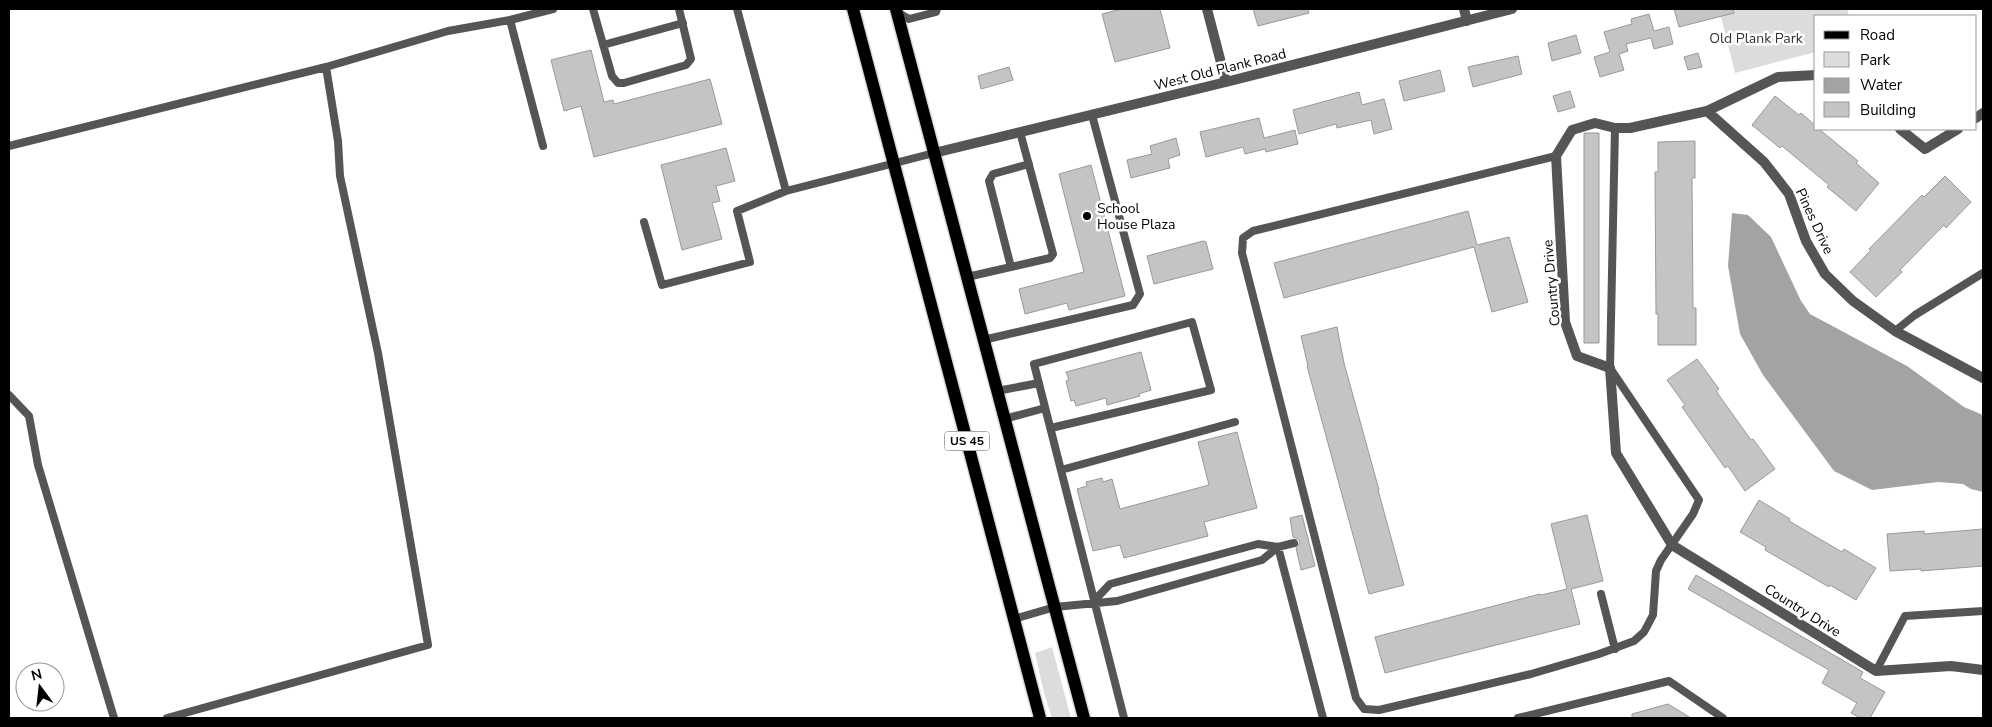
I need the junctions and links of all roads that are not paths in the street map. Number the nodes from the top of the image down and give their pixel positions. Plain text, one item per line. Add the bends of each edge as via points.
1 (553, 9) edge
2 (593, 9) edge
3 (679, 9) edge
4 (737, 9) edge
5 (853, 9) edge
6 (937, 9) edge
7 (1207, 9) edge
8 (1464, 9) edge
9 (1512, 9) edge
10 (900, 12) edge
11 (510, 20) junction
12 (1467, 21) junction
13 (683, 23) junction
14 (603, 45) junction
15 (326, 67) junction
16 (1814, 75) edge
17 (1226, 82) junction
18 (1707, 111) junction
19 (1092, 115) junction
20 (1615, 128) junction
21 (1901, 130) edge
22 (1956, 130) edge
23 (1020, 132) junction
24 (9, 146) edge
25 (543, 146) dead end
26 (934, 153) junction
27 (1556, 156) junction
28 (894, 164) junction
29 (1029, 164) junction
30 (786, 191) junction
31 (644, 222) dead end
32 (1011, 267) junction
33 (1983, 273) edge
34 (967, 277) junction
35 (1895, 331) junction
36 (984, 340) junction
37 (1610, 368) junction
38 (1983, 378) edge
39 (1039, 382) junction
40 (997, 391) junction
41 (9, 395) edge
42 (1046, 408) junction
43 (1004, 419) junction
44 (1236, 422) dead end
45 (1051, 428) junction
46 (1061, 470) junction
47 (1294, 543) dead end
48 (1672, 545) junction
49 (1278, 547) junction
50 (1191, 562) junction
51 (1196, 579) junction
52 (1600, 594) dead end
53 (1093, 602) junction
54 (1054, 607) junction
55 (1983, 611) edge
56 (1014, 619) junction
57 (1615, 649) junction
58 (1983, 670) edge
59 (1876, 671) junction
60 (114, 718) edge
61 (167, 718) edge
62 (1040, 718) edge
63 (1084, 718) edge
64 (1124, 718) edge
65 (1323, 718) edge
66 (1518, 718) edge
67 (1723, 718) edge

1 - 11 lane
2 - 14 lane
3 - 13 lane
4 - 30 lane
5 - 28 main road, US 45
6 - 10 lane via 910,19
7 - 17 street
8 - 12 street
9 - 12 street, West Old Plank Road
10 - 26 main road, US 45
11 - 15 lane via 448,31
11 - 25 lane
12 - 17 street, West Old Plank Road
13 - 14 lane
13 - 14 lane via 691,59 686,65 624,83 618,83 612,76
15 - 24 lane
15 - 61 lane via 340,176 378,352 428,645
16 - 18 street via 1778,77
17 - 19 street, West Old Plank Road
18 - 20 street via 1630,128
18 - 35 street, Pines Drive via 1764,162 1789,194 1806,241 1825,274 1853,301
19 - 23 street, West Old Plank Road
19 - 36 lane via 1140,294 1133,305
20 - 27 street via 1595,123 1572,130
20 - 37 lane
21 - 22 street via 1925,149
23 - 26 street, West Old Plank Road
23 - 29 lane
26 - 28 lane
26 - 34 main road, US 45
27 - 37 street, Country Drive via 1565,322 1577,356
27 - 57 lane via 1253,231 1243,238 1242,253 1312,539 1356,698 1364,709 1379,710 1531,674
28 - 30 lane
28 - 56 main road, US 45
29 - 32 lane via 993,174 989,181
29 - 32 lane via 1052,254 1050,258
30 - 31 lane via 737,211 750,262 662,285
32 - 34 lane
33 - 35 lane
34 - 36 main road, US 45
35 - 38 street, Pines Drive
36 - 40 main road, US 45
37 - 48 street, Country Drive via 1616,453
37 - 48 lane via 1700,500
39 - 40 lane
39 - 42 lane
39 - 45 lane via 1034,364 1192,322 1211,390
40 - 43 main road, US 45
41 - 60 lane via 29,416 38,465
42 - 43 lane
42 - 45 lane
43 - 54 main road, US 45
44 - 46 lane
45 - 46 lane
46 - 53 lane
47 - 49 lane
48 - 57 lane via 1656,571 1652,615 1644,632 1634,641
48 - 59 street, Country Drive
49 - 50 lane via 1258,544
49 - 51 lane via 1262,560
49 - 65 lane
50 - 51 lane
50 - 53 lane via 1110,584
51 - 53 lane via 1117,601
52 - 57 lane
53 - 54 lane
53 - 64 lane
54 - 56 lane
54 - 63 main road, US 45
55 - 59 lane via 1905,616
56 - 62 main road, US 45
58 - 59 street via 1951,666
66 - 67 lane via 1669,681

